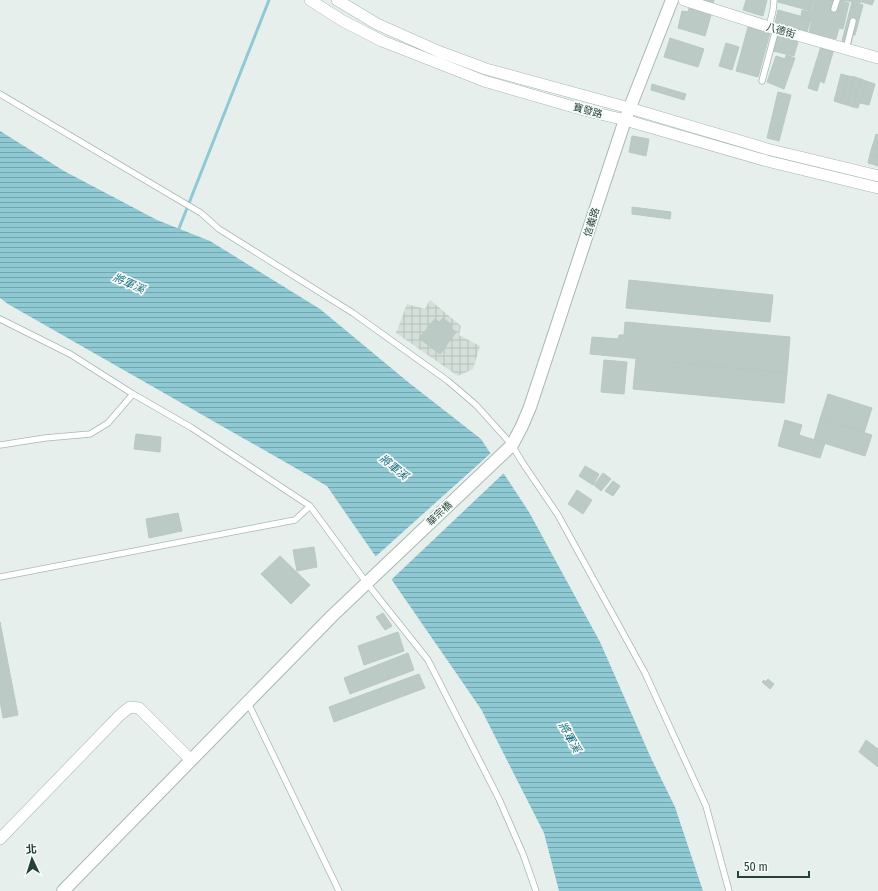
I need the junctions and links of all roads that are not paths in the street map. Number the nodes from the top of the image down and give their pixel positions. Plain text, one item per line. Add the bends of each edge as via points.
1 (310, 0) edge
2 (337, 0) edge
3 (672, 0) edge
4 (684, 0) edge
5 (774, 0) edge
6 (837, 0) edge
7 (834, 9) dead end
8 (853, 21) dead end
9 (773, 28) junction
10 (846, 49) junction
11 (878, 58) edge
12 (762, 81) dead end
13 (0, 94) edge
14 (629, 108) junction
15 (625, 120) junction
16 (878, 176) edge
17 (878, 188) edge
18 (0, 319) edge
19 (133, 394) junction
20 (0, 445) edge
21 (512, 445) junction
22 (310, 506) junction
23 (0, 577) edge
24 (366, 582) junction
25 (248, 702) junction
26 (191, 760) junction
27 (0, 839) edge
28 (63, 891) edge
29 (339, 891) edge
30 (536, 891) edge
31 (728, 891) edge

1 - 15 street, 寶發路 via 382,41 484,81
2 - 14 street, 寶發路 via 377,24 440,52 486,69
3 - 14 street, 信義路
4 - 9 street, 八德街
5 - 9 lane
6 - 7 lane
8 - 10 lane
9 - 10 street, 八德街
9 - 12 lane
10 - 11 street, 八德街
13 - 21 lane via 201,213 219,229 353,313 448,381 476,405
14 - 15 street, 信義路
14 - 16 street, 寶發路 via 767,148
15 - 17 street, 寶發路 via 767,161
15 - 21 street, 信義路 via 530,407
18 - 19 lane via 70,354
19 - 20 lane via 108,423 90,434
19 - 22 lane via 192,428
21 - 24 street, 華宗橋
21 - 31 lane via 558,515 645,672 706,806
22 - 23 lane via 295,520
22 - 24 lane
24 - 25 street, 華宗橋
24 - 30 lane via 428,660 499,799
25 - 26 street, 華宗橋
25 - 29 lane
26 - 27 street via 139,708 130,707
26 - 28 street, 華宗橋

